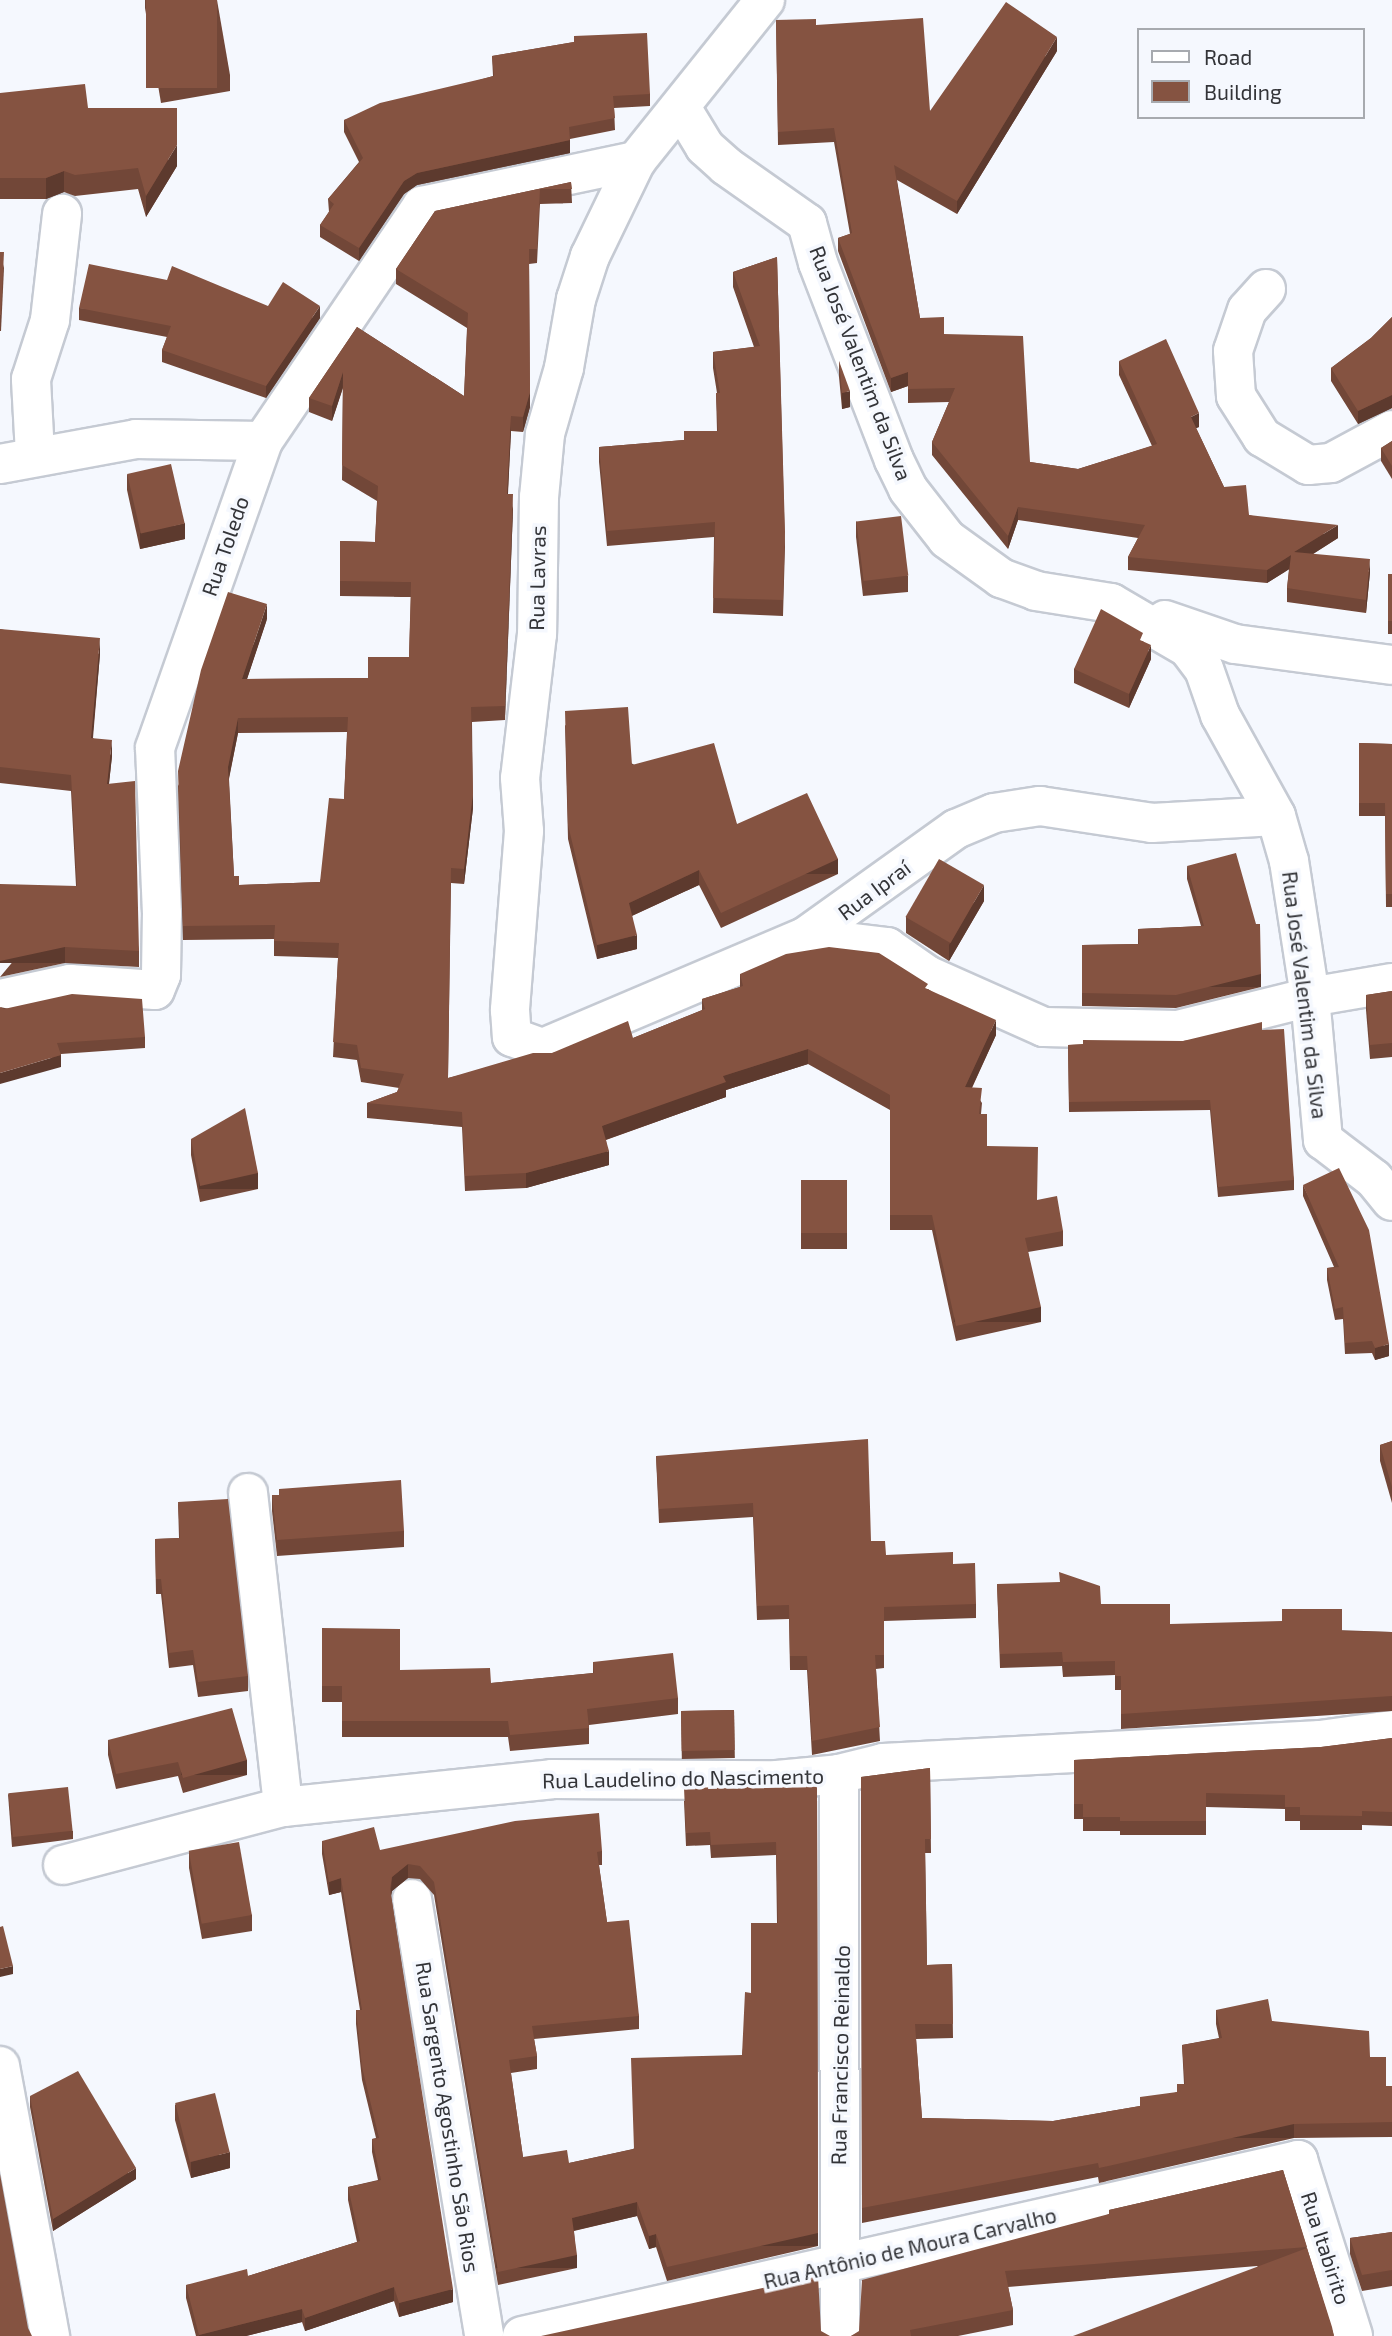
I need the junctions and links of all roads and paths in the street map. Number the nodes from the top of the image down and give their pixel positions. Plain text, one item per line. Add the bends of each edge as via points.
1 (765, 0) edge
2 (682, 109) junction
3 (636, 161) junction
4 (62, 214) dead end
5 (1265, 289) dead end
6 (1392, 430) edge
7 (262, 440) junction
8 (17, 459) edge
9 (1111, 603) junction
10 (1392, 665) edge
11 (1276, 816) junction
12 (805, 937) junction
13 (1392, 983) edge
14 (1310, 997) junction
15 (0, 999) edge
16 (510, 1010) joint
17 (1392, 1201) edge
18 (248, 1493) dead end
19 (1392, 1730) edge
20 (839, 1774) junction
21 (283, 1807) junction
22 (63, 1865) dead end
23 (412, 1899) dead end
24 (0, 2066) edge
25 (1297, 2160) joint
26 (838, 2264) junction
27 (50, 2336) edge
28 (484, 2336) edge
29 (522, 2336) edge
30 (840, 2336) edge
31 (1353, 2336) edge

1 - 2 street, Rua Lavras
2 - 3 street, Rua Lavras
2 - 9 street, Rua José Valentim da Silva via 705,147 719,160 807,223 894,460 908,489 947,539 1001,578 1036,591
3 - 7 street, Rua Toledo via 422,206
3 - 16 street, Rua Lavras via 583,276 545,434 537,634 520,778 524,831
4 - 8 street via 50,320 30,379
5 - 6 street via 1247,310 1233,351 1236,396 1262,438 1308,465 1331,463
7 - 8 street via 136,439
7 - 15 street, Rua Toledo via 155,748 162,914 161,975 155,990 70,984
9 - 10 street via 1235,644
9 - 11 street, Rua José Valentim da Silva via 1188,648 1204,669 1220,715
11 - 12 street, Rua Ipraí via 1152,824 1040,806 994,813 956,829
11 - 14 street, Rua José Valentim da Silva via 1289,861
12 - 14 street via 887,947 927,975 1044,1027 1178,1030
12 - 16 street, Rua Ipraí via 542,1048 512,1037
13 - 14 street
14 - 17 street, Rua José Valentim da Silva via 1323,1140 1374,1179
18 - 21 street
19 - 20 street, Rua Laudelino do Nascimento via 1320,1740 883,1763
20 - 21 street, Rua Laudelino do Nascimento via 778,1780 552,1779
20 - 26 street, Rua Francisco Reinaldo
21 - 22 street, Rua Laudelino do Nascimento
23 - 28 street, Rua Sargento Agostinho São Rios
24 - 27 street
25 - 26 street, Rua Antônio de Moura Carvalho
25 - 31 street, Rua Itabirito
26 - 29 street, Rua Antônio de Moura Carvalho
26 - 30 street, Rua Francisco Reinaldo

